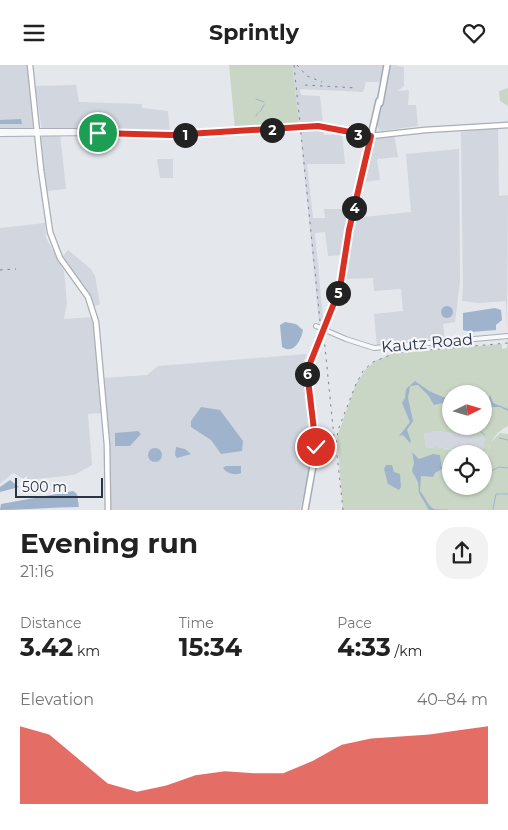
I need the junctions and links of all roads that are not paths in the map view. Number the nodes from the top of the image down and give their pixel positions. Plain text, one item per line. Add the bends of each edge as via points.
1 (31, 65) edge
2 (387, 65) edge
3 (508, 124) edge
4 (0, 132) edge
5 (38, 132) junction
6 (373, 134) junction
7 (321, 327) junction
8 (508, 336) edge
9 (108, 510) edge
10 (303, 510) edge

1 - 5 main road
2 - 6 main road
3 - 6 main road
4 - 5 street
5 - 6 street, bridge via 165,136 312,126
5 - 9 main road via 48,224 53,242 62,261 84,289 96,322 107,445
6 - 7 main road via 348,233 340,288
7 - 8 street, Kautz Road via 374,348
7 - 10 main road via 304,373 314,443

